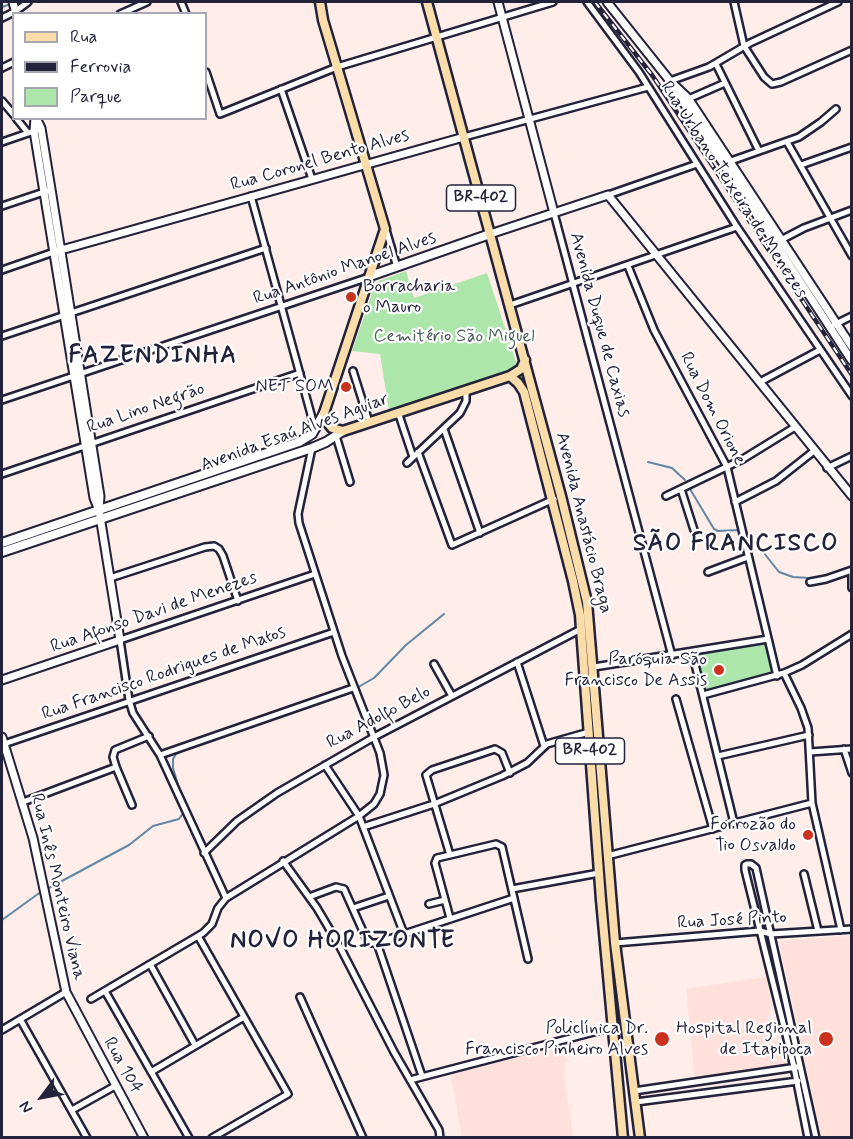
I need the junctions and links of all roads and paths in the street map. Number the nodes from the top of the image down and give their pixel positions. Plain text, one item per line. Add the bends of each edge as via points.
1 (13, 2) edge
2 (28, 2) edge
3 (147, 2) edge
4 (320, 2) edge
5 (427, 2) edge
6 (498, 2) edge
7 (553, 2) edge
8 (587, 2) edge
9 (607, 2) edge
10 (734, 2) edge
11 (836, 2) edge
12 (16, 12) edge
13 (124, 12) edge
14 (502, 17) junction
15 (437, 36) junction
16 (744, 46) junction
17 (852, 50) edge
18 (716, 64) junction
19 (336, 67) junction
20 (207, 75) edge
21 (670, 81) junction
22 (725, 83) junction
23 (648, 87) junction
24 (281, 89) junction
25 (685, 100) junction
26 (2, 101) edge
27 (836, 109) dead end
28 (12, 113) edge
29 (528, 119) junction
30 (19, 120) edge
31 (36, 120) edge
32 (35, 131) junction
33 (464, 137) junction
34 (2, 142) edge
35 (787, 142) junction
36 (852, 147) edge
37 (759, 151) junction
38 (727, 162) junction
39 (366, 164) junction
40 (697, 164) junction
41 (801, 165) junction
42 (312, 179) junction
43 (48, 190) junction
44 (608, 195) junction
45 (251, 196) junction
46 (2, 206) edge
47 (852, 210) edge
48 (554, 213) junction
49 (831, 218) junction
50 (737, 227) junction
51 (385, 229) junction
52 (490, 234) junction
53 (852, 240) edge
54 (779, 241) junction
55 (844, 244) junction
56 (266, 248) junction
57 (58, 251) junction
58 (656, 256) junction
59 (852, 256) edge
60 (628, 266) junction
61 (397, 267) junction
62 (2, 270) edge
63 (370, 276) junction
64 (573, 285) junction
65 (510, 305) junction
66 (282, 306) junction
67 (68, 314) junction
68 (852, 316) edge
69 (833, 326) junction
70 (2, 336) edge
71 (852, 347) edge
72 (820, 350) junction
73 (525, 360) junction
74 (852, 361) edge
75 (353, 371) dead end
76 (300, 373) junction
77 (77, 374) junction
78 (510, 376) junction
79 (760, 382) junction
80 (466, 390) junction
81 (852, 396) edge
82 (2, 400) edge
83 (398, 412) junction
84 (324, 413) junction
85 (369, 422) junction
86 (795, 427) junction
87 (444, 429) junction
88 (315, 430) junction
89 (339, 433) junction
90 (88, 445) junction
91 (312, 448) junction
92 (814, 451) junction
93 (418, 452) junction
94 (852, 456) edge
95 (413, 457) junction
96 (407, 463) dead end
97 (728, 467) junction
98 (827, 468) junction
99 (2, 474) edge
100 (205, 479) junction
101 (350, 482) dead end
102 (681, 489) junction
103 (666, 496) dead end
104 (852, 496) edge
105 (557, 498) junction
106 (735, 502) junction
107 (100, 515) junction
108 (694, 530) dead end
109 (480, 533) junction
110 (2, 543) edge
111 (2, 552) edge
112 (748, 557) junction
113 (575, 569) junction
114 (708, 572) dead end
115 (852, 572) edge
116 (315, 574) junction
117 (110, 578) junction
118 (810, 582) dead end
119 (852, 588) edge
120 (238, 601) junction
121 (581, 629) junction
122 (334, 632) junction
123 (852, 633) edge
124 (768, 639) junction
125 (120, 640) junction
126 (692, 652) junction
127 (672, 656) junction
128 (517, 662) junction
129 (435, 664) dead end
130 (594, 667) junction
131 (2, 671) edge
132 (784, 673) junction
133 (777, 676) junction
134 (3, 680) edge
135 (353, 688) junction
136 (703, 695) junction
137 (452, 696) junction
138 (676, 699) dead end
139 (129, 700) junction
140 (589, 732) junction
141 (809, 735) junction
142 (149, 736) junction
143 (374, 737) junction
144 (3, 740) edge
145 (544, 746) junction
146 (844, 749) junction
147 (852, 749) edge
148 (810, 752) junction
149 (160, 755) junction
150 (718, 756) junction
151 (325, 765) junction
152 (116, 767) junction
153 (510, 773) junction
154 (852, 773) edge
155 (23, 802) junction
156 (812, 803) junction
157 (434, 804) junction
158 (132, 805) dead end
159 (359, 816) junction
160 (734, 823) junction
161 (363, 827) junction
162 (713, 829) junction
163 (204, 853) junction
164 (450, 855) junction
165 (608, 856) junction
166 (283, 861) junction
167 (599, 873) junction
168 (804, 874) dead end
169 (512, 889) junction
170 (389, 896) junction
171 (309, 897) junction
172 (226, 898) junction
173 (514, 898) junction
174 (445, 900) junction
175 (429, 904) dead end
176 (353, 908) junction
177 (450, 918) junction
178 (852, 929) edge
179 (841, 930) junction
180 (760, 931) junction
181 (818, 931) junction
182 (404, 934) junction
183 (771, 934) junction
184 (198, 936) junction
185 (377, 943) junction
186 (615, 943) junction
187 (528, 959) dead end
188 (150, 964) junction
189 (105, 991) junction
190 (66, 992) junction
191 (300, 997) dead end
192 (91, 999) dead end
193 (73, 1008) joint
194 (244, 1017) junction
195 (20, 1019) junction
196 (613, 1027) junction
197 (2, 1030) edge
198 (195, 1046) junction
199 (801, 1066) junction
200 (794, 1067) junction
201 (151, 1072) junction
202 (422, 1076) junction
203 (410, 1080) junction
204 (804, 1080) junction
205 (796, 1081) junction
206 (115, 1086) junction
207 (634, 1091) junction
208 (636, 1102) junction
209 (72, 1110) junction
210 (87, 1137) edge
211 (144, 1137) edge
212 (189, 1137) edge
213 (212, 1137) edge
214 (363, 1137) edge
215 (440, 1137) edge
216 (623, 1137) edge
217 (640, 1137) edge
218 (808, 1137) edge
219 (816, 1137) edge

1 - 12 street
2 - 12 street
3 - 13 street
4 - 19 main road
5 - 15 main road, Avenida Anastácio Braga / BR-402
6 - 14 street, Avenida Duque de Caxias
7 - 14 street
8 - 23 street, Rua Urbano Teixeira de Menezes
9 - 21 street, Rua Urbano Teixeira de Menezes
10 - 16 street
11 - 16 street
14 - 15 street
14 - 29 street, Avenida Duque de Caxias
15 - 19 street
15 - 33 main road, Avenida Anastácio Braga / BR-402
16 - 17 street via 764,77 775,84
16 - 18 street
18 - 21 street
18 - 22 street
19 - 24 street
19 - 39 main road
20 - 24 street via 220,114
21 - 25 street, Rua Urbano Teixeira de Menezes
22 - 25 street
22 - 37 street
23 - 29 street, Rua Coronel Bento Alves
23 - 40 street, Rua Urbano Teixeira de Menezes
24 - 42 street
25 - 38 street, Rua Urbano Teixeira de Menezes
26 - 28 street
27 - 35 street via 811,130
29 - 33 street, Rua Coronel Bento Alves
29 - 48 street, Avenida Duque de Caxias
30 - 32 street
31 - 32 street
32 - 34 street
32 - 43 street
33 - 39 street, Rua Coronel Bento Alves
33 - 52 main road, Avenida Anastácio Braga / BR-402
35 - 37 street
35 - 41 street
36 - 41 street
37 - 38 street
38 - 54 street, Rua Urbano Teixeira de Menezes
39 - 42 street, Rua Coronel Bento Alves
39 - 51 main road
40 - 44 street, Rua Antônio Manoel Alves
40 - 50 street, Rua Urbano Teixeira de Menezes
41 - 49 street
42 - 45 street, Rua Coronel Bento Alves
43 - 46 street
43 - 57 street
44 - 48 street, Rua Antônio Manoel Alves
44 - 58 street
45 - 56 street
45 - 57 street, Rua Coronel Bento Alves
47 - 49 street
48 - 52 street, Rua Antônio Manoel Alves
48 - 64 street, Avenida Duque de Caxias
49 - 54 street
49 - 55 street
50 - 58 street
50 - 72 street, Rua Urbano Teixeira de Menezes
51 - 61 street
51 - 63 main road
52 - 61 main road, Rua Antônio Manoel Alves
52 - 65 main road, Avenida Anastácio Braga / BR-402
53 - 55 street
54 - 69 street, Rua Urbano Teixeira de Menezes
55 - 59 street
56 - 66 street
56 - 67 street
57 - 62 street, Rua Coronel Bento Alves
57 - 67 street
58 - 60 street
58 - 79 street
60 - 64 street
60 - 97 street, Rua Dom Orione via 654,330
61 - 63 main road, Rua Antônio Manoel Alves
63 - 66 street, Rua Antônio Manoel Alves
63 - 84 main road
64 - 65 street
64 - 127 street, Avenida Duque de Caxias
65 - 73 main road, Avenida Anastácio Braga / BR-402
66 - 76 street
66 - 77 street, Rua Antônio Manoel Alves
67 - 70 street
67 - 77 street
68 - 69 street
69 - 71 street, Rua Urbano Teixeira de Menezes
69 - 74 street, Rua Urbano Teixeira de Menezes
72 - 79 street
72 - 81 street, Rua Urbano Teixeira de Menezes
73 - 78 main road, Avenida Esaú Alves Aguiar via 521,369
73 - 105 main road, Avenida Anastácio Braga / BR-402
75 - 85 street
76 - 88 street
76 - 90 street, Rua Lino Negrão
77 - 82 street, Rua Antônio Manoel Alves
77 - 90 street
78 - 80 main road, Avenida Esaú Alves Aguiar
78 - 105 main road, Avenida Anastácio Braga / BR-402 via 523,389
79 - 86 street
80 - 83 main road, Avenida Esaú Alves Aguiar
80 - 87 street via 464,409
83 - 85 main road, Avenida Esaú Alves Aguiar
83 - 95 street
84 - 88 main road, Avenida Esaú Alves Aguiar
84 - 89 main road via 329,426
85 - 89 main road, Avenida Esaú Alves Aguiar
86 - 92 street
86 - 97 street
87 - 93 street
87 - 109 street
88 - 91 main road
88 - 100 main road, Avenida Esaú Alves Aguiar via 299,442
89 - 91 main road, Avenida Esaú Alves Aguiar
89 - 101 street
90 - 99 street, Rua Lino Negrão
90 - 107 street via 100,496
91 - 100 main road, Avenida Esaú Alves Aguiar
91 - 116 street via 298,514
92 - 98 street
92 - 106 street via 776,481
93 - 95 street
93 - 109 street via 452,545
94 - 98 street
95 - 96 street
97 - 102 street
97 - 106 street, Rua Dom Orione
98 - 104 street
100 - 107 main road, Avenida Esaú Alves Aguiar
102 - 103 street
102 - 108 street
105 - 109 street
105 - 113 main road, Avenida Anastácio Braga / BR-402
106 - 112 street, Rua Dom Orione
107 - 110 main road, Avenida Esaú Alves Aguiar
107 - 111 main road, Avenida Esaú Alves Aguiar
107 - 117 street
112 - 114 street
112 - 124 street, Rua Dom Orione
113 - 121 main road, Avenida Anastácio Braga / BR-402
113 - 130 main road, Avenida Anastácio Braga / BR-402 via 588,609
115 - 118 street
115 - 119 street
116 - 120 street, Rua Afonso Davi de Menezes
116 - 122 street
117 - 120 street via 214,546 223,556
117 - 125 street
120 - 125 street, Rua Afonso Davi de Menezes
121 - 128 street, Rua Adolfo Belo
121 - 140 main road, Avenida Anastácio Braga / BR-402
122 - 135 street
122 - 139 street, Rua Francisco Rodrigues de Matos
123 - 132 street
124 - 126 street
124 - 133 street, Rua Dom Orione
125 - 134 street, Rua Afonso Davi de Menezes
125 - 139 street
126 - 127 street
126 - 136 street
127 - 130 street
128 - 137 street, Rua Adolfo Belo
128 - 145 street
129 - 137 street
130 - 165 main road, Avenida Anastácio Braga / BR-402
131 - 134 street
132 - 133 street
132 - 141 street
133 - 136 street
135 - 143 street
135 - 149 street
136 - 150 street
137 - 143 street, Rua Adolfo Belo
138 - 162 street
139 - 142 street via 135,717
139 - 144 street, Rua Francisco Rodrigues de Matos
140 - 145 street
140 - 167 main road, Avenida Anastácio Braga / BR-402
141 - 148 street
141 - 150 street
142 - 149 street
142 - 152 street via 115,750
143 - 151 street, Rua Adolfo Belo
143 - 159 street via 383,768 382,788 374,804
144 - 155 street, Rua Inês Monteiro Viana
145 - 153 street
146 - 147 street
146 - 148 street
146 - 154 street
148 - 156 street
149 - 163 street
150 - 160 street
151 - 159 street
151 - 163 street, Rua Adolfo Belo via 262,802
152 - 155 street
152 - 158 street
153 - 157 street
153 - 157 street via 502,753 495,749 428,773
155 - 190 street, Rua Inês Monteiro Viana
156 - 160 street
156 - 179 street
157 - 161 street
157 - 164 street
159 - 161 street
159 - 166 street
160 - 162 street
161 - 170 street
162 - 165 street
163 - 172 street
164 - 169 street via 500,845
164 - 174 street via 435,862
165 - 186 main road, Avenida Anastácio Braga / BR-402
166 - 171 street
166 - 172 street
167 - 169 street
167 - 196 main road, Avenida Anastácio Braga / BR-402
168 - 181 street
169 - 173 street
170 - 176 street
170 - 182 street
171 - 176 street via 339,887 344,889
171 - 203 street
172 - 184 street via 212,924
173 - 177 street
173 - 187 street
174 - 175 street
174 - 177 street
176 - 185 street via 368,940
177 - 182 street
178 - 179 street, Rua José Pinto
179 - 181 street, Rua José Pinto
180 - 183 street, Rua José Pinto
180 - 183 street via 744,870 747,864 756,868
180 - 186 street, Rua José Pinto
180 - 200 street
181 - 183 street, Rua José Pinto
182 - 185 street
183 - 199 street
184 - 188 street
184 - 194 street
185 - 202 street
186 - 207 main road, Avenida Anastácio Braga / BR-402
188 - 189 street
188 - 198 street
189 - 192 street
189 - 201 street
190 - 193 street, Rua Inês Monteiro Viana
190 - 195 street
191 - 214 street
193 - 206 street, Rua 104
194 - 198 street
194 - 213 street via 288,1094
195 - 197 street
195 - 209 street
196 - 202 street
196 - 216 main road, Avenida Anastácio Braga / BR-402
198 - 201 street
199 - 200 street
199 - 204 street
200 - 205 street
200 - 207 street
201 - 212 street
202 - 203 street
203 - 215 street
204 - 205 street
204 - 219 street
205 - 208 street
205 - 218 street
206 - 209 street
206 - 211 street, Rua 104
207 - 208 main road, Avenida Anastácio Braga / BR-402
208 - 217 main road, Avenida Anastácio Braga / BR-402
209 - 210 street

